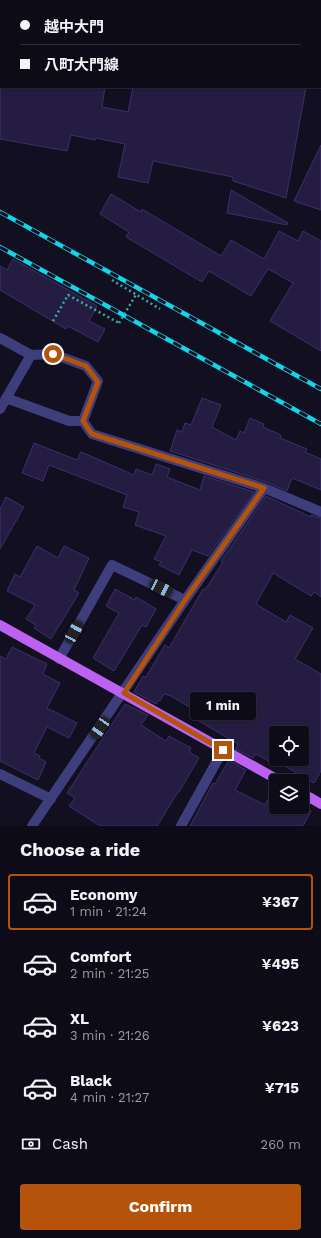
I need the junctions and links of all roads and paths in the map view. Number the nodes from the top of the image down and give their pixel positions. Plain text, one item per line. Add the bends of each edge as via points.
1 (112, 280) dead end
2 (137, 293) junction
3 (160, 309) dead end
4 (53, 321) dead end
5 (0, 338) edge
6 (31, 355) junction
7 (6, 398) junction
8 (0, 409) edge
9 (83, 421) junction
10 (264, 488) junction
11 (321, 512) edge
12 (185, 600) junction
13 (0, 625) edge
14 (59, 659) junction
15 (124, 693) junction
16 (223, 750) junction
17 (0, 774) edge
18 (269, 775) edge
19 (309, 797) edge
20 (51, 799) junction
21 (321, 804) edge
22 (32, 826) edge
23 (181, 826) edge

1 - 2 path
2 - 3 path
2 - 4 path, bridge via 119,324 68,295
5 - 6 street
6 - 7 street
6 - 9 street via 53,354 86,366 98,382
7 - 8 street
7 - 9 street via 69,421
9 - 10 street via 92,434
10 - 11 street
10 - 12 street
12 - 14 street via 112,564
12 - 15 street
13 - 14 main road
14 - 15 main road
15 - 16 main road
15 - 20 street
16 - 18 main road
16 - 23 street
17 - 20 street
19 - 21 main road
20 - 22 street

